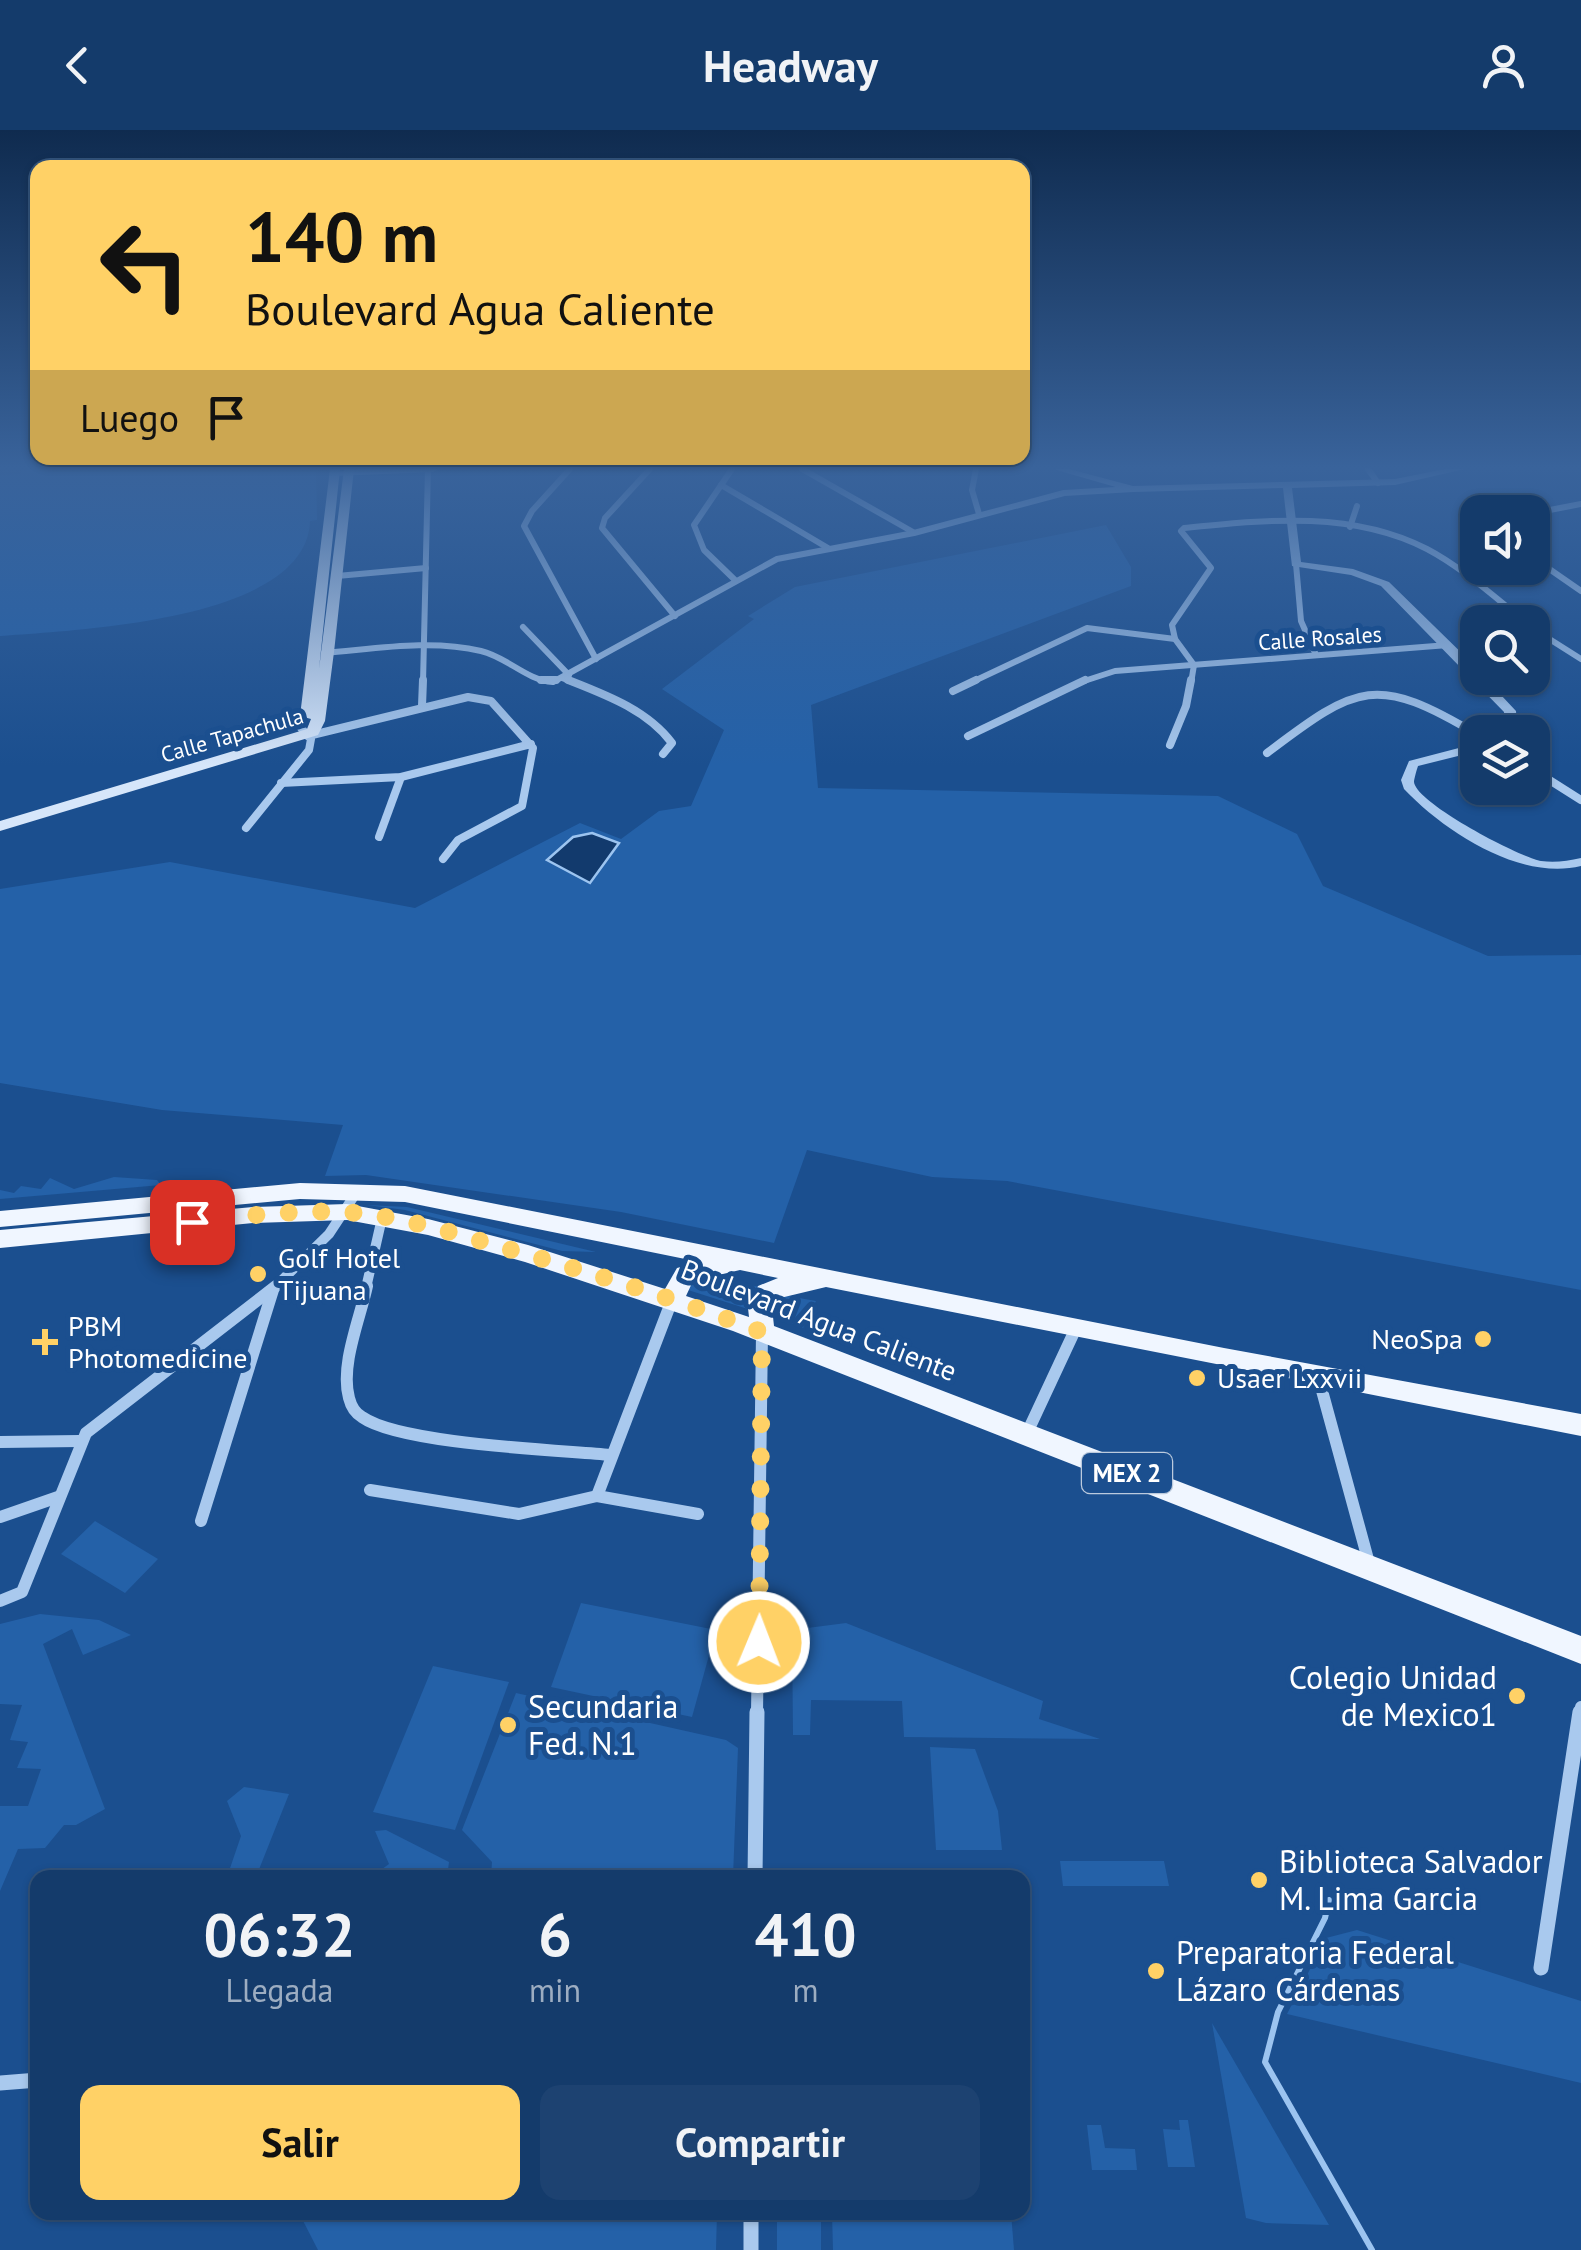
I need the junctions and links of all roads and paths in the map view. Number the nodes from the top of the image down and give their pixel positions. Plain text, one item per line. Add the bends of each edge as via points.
1 (327, 568) edge
2 (337, 568) edge
3 (426, 568) joint
4 (547, 568) edge
5 (635, 568) edge
6 (721, 568) edge
7 (760, 568) edge
8 (1210, 568) edge
9 (1296, 568) edge
10 (1324, 568) edge
11 (1453, 568) edge
12 (1550, 569) edge
13 (337, 576) junction
14 (736, 581) junction
15 (1581, 590) edge
16 (1503, 605) edge
17 (675, 616) junction
18 (523, 628) dead end
19 (1175, 639) junction
20 (1550, 639) edge
21 (1448, 645) junction
22 (426, 646) junction
23 (328, 652) junction
24 (313, 654) junction
25 (1316, 656) junction
26 (1460, 658) edge
27 (596, 659) junction
28 (1581, 659) edge
29 (1194, 665) junction
30 (565, 676) junction
31 (954, 691) dead end
32 (1495, 695) edge
33 (422, 706) junction
34 (1510, 715) edge
35 (1460, 725) edge
36 (304, 732) junction
37 (968, 736) dead end
38 (531, 744) junction
39 (1170, 745) dead end
40 (1460, 751) edge
41 (1267, 753) dead end
42 (663, 754) dead end
43 (400, 777) junction
44 (1550, 781) edge
45 (280, 783) junction
46 (1581, 788) edge
47 (1567, 792) junction
48 (1581, 800) edge
49 (0, 816) edge
50 (0, 826) edge
51 (246, 828) dead end
52 (379, 837) dead end
53 (443, 860) dead end
54 (1581, 862) edge
55 (353, 1201) junction
56 (382, 1218) junction
57 (0, 1219) edge
58 (0, 1239) edge
59 (757, 1262) junction
60 (846, 1280) junction
61 (273, 1289) junction
62 (672, 1299) junction
63 (1076, 1328) junction
64 (762, 1332) junction
65 (1318, 1376) junction
66 (1581, 1425) edge
67 (1027, 1434) junction
68 (80, 1441) junction
69 (0, 1442) edge
70 (610, 1455) junction
71 (370, 1490) dead end
72 (598, 1496) junction
73 (58, 1498) junction
74 (698, 1514) dead end
75 (0, 1518) edge
76 (200, 1521) dead end
77 (1370, 1567) junction
78 (0, 1601) edge
79 (1581, 1650) edge
80 (1581, 1707) edge
81 (756, 1870) edge
82 (1541, 1968) dead end
83 (30, 2081) edge
84 (0, 2083) edge
85 (751, 2220) edge
86 (750, 2250) edge

1 - 24 main road
2 - 13 main road
3 - 13 street
3 - 22 street
4 - 27 street
5 - 17 street
6 - 14 street
7 - 14 street
8 - 19 street via 1175,619
9 - 25 street via 1301,620
10 - 21 street via 1385,584
11 - 16 street
12 - 15 street
13 - 23 main road
14 - 17 street
17 - 27 street
18 - 30 street
19 - 29 street
19 - 31 street via 1087,628
20 - 28 street
21 - 25 street, Calle Rosales
21 - 26 street
22 - 23 street
22 - 30 street via 488,652 546,683
22 - 33 street
23 - 24 street
23 - 36 main road via 318,722
24 - 36 main road
25 - 29 street, Calle Rosales
27 - 30 street
29 - 37 street, Calle Rosales via 1100,674
29 - 39 street
30 - 42 street via 659,728 672,743
32 - 34 street
33 - 36 street, Calle Tapachula
33 - 38 street, Calle Tapachula via 491,701
35 - 41 street via 1417,702 1362,695 1338,702
36 - 45 street via 309,750
36 - 49 main road, Calle Tapachula
36 - 50 main road, Calle Tapachula
38 - 43 street
38 - 53 street via 522,806 458,840
40 - 54 street via 1413,764 1410,789 1494,848 1555,868
43 - 45 street
43 - 52 street
44 - 47 street
45 - 51 street
46 - 47 street
47 - 48 street
55 - 56 main road, Boulevard Agua Caliente / MEX 2
55 - 57 main road, Boulevard Agua Caliente / MEX 2 via 300,1190
55 - 58 main road, Boulevard Agua Caliente / MEX 2
55 - 59 main road, Boulevard Agua Caliente / MEX 2 via 406,1194
55 - 61 street
56 - 62 main road, Boulevard Agua Caliente / MEX 2
56 - 70 street via 347,1376 348,1399 358,1415 395,1430
59 - 60 main road, Boulevard Agua Caliente / MEX 2
59 - 62 main road via 698,1268 678,1282
60 - 63 main road, Boulevard Agua Caliente / MEX 2
60 - 64 main road via 799,1282 766,1293
61 - 68 street
61 - 76 street
62 - 64 main road, Boulevard Agua Caliente / MEX 2
62 - 70 street
63 - 65 main road, Boulevard Agua Caliente / MEX 2
63 - 67 street
64 - 67 main road, Boulevard Agua Caliente / MEX 2
64 - 81 street
65 - 66 main road, Boulevard Agua Caliente / MEX 2
65 - 77 street
67 - 77 main road, Boulevard Agua Caliente / MEX 2
68 - 69 street
68 - 73 street
70 - 72 street
71 - 72 street via 519,1514
72 - 74 street
73 - 75 street
73 - 78 street via 22,1592
77 - 79 main road, Boulevard Agua Caliente / MEX 2
80 - 82 street
83 - 84 street
85 - 86 street

